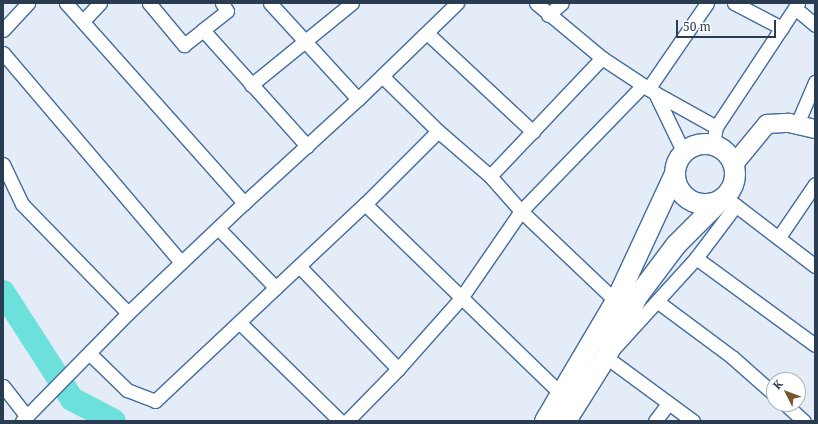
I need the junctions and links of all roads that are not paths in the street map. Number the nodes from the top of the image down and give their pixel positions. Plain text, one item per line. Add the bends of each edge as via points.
1 (28, 3) edge
2 (66, 3) edge
3 (100, 3) edge
4 (149, 3) edge
5 (222, 3) edge
6 (270, 3) edge
7 (352, 3) edge
8 (536, 3) edge
9 (562, 3) edge
10 (707, 3) edge
11 (734, 3) edge
12 (796, 5) edge
13 (448, 6) edge
14 (548, 15) junction
15 (82, 21) junction
16 (815, 25) edge
17 (782, 28) junction
18 (3, 30) edge
19 (203, 30) junction
20 (427, 33) junction
21 (303, 41) junction
22 (3, 53) edge
23 (602, 58) junction
24 (382, 76) junction
25 (815, 82) edge
26 (251, 85) junction
27 (649, 89) junction
28 (358, 100) junction
29 (797, 124) junction
30 (815, 129) edge
31 (438, 131) junction
32 (533, 132) junction
33 (714, 136) junction
34 (307, 146) junction
35 (684, 152) junction
36 (3, 164) edge
37 (734, 164) junction
38 (675, 174) junction
39 (490, 176) junction
40 (815, 184) edge
41 (727, 201) junction
42 (244, 203) junction
43 (365, 204) junction
44 (522, 211) junction
45 (218, 228) junction
46 (779, 237) junction
47 (696, 258) junction
48 (182, 262) junction
49 (299, 266) junction
50 (815, 266) edge
51 (276, 288) junction
52 (461, 298) junction
53 (616, 301) junction
54 (658, 302) junction
55 (128, 313) junction
56 (239, 322) junction
57 (815, 345) edge
58 (90, 354) junction
59 (606, 357) junction
60 (398, 369) junction
61 (3, 386) edge
62 (766, 387) edge
63 (561, 394) junction
64 (668, 404) junction
65 (794, 412) edge
66 (24, 419) edge
67 (340, 421) edge
68 (347, 421) edge
69 (544, 421) edge
70 (566, 421) edge
71 (655, 421) edge
72 (693, 421) edge
73 (804, 421) edge

1 - 18 street
2 - 15 street
3 - 15 street
4 - 19 street via 184,45
5 - 19 street via 227,12
6 - 21 street
7 - 21 street
8 - 14 street
9 - 14 street
10 - 27 street
11 - 17 street
12 - 16 street
12 - 17 street
13 - 20 street
14 - 23 street
15 - 42 street
17 - 33 street
19 - 26 street
20 - 24 street
20 - 32 street
21 - 26 street
21 - 28 street
22 - 48 street
23 - 27 street
23 - 32 street
24 - 28 street
24 - 31 street
25 - 29 street
26 - 34 street
27 - 33 street
27 - 35 street
27 - 44 street
28 - 34 street
29 - 30 street
29 - 37 street via 767,124
31 - 39 street
31 - 43 street
32 - 39 street
33 - 35 main road
33 - 37 main road
34 - 42 street
35 - 38 main road via 677,163
36 - 55 street via 22,204
37 - 41 main road via 736,176
38 - 41 main road via 676,185 690,201 700,204
38 - 53 main road
39 - 44 street
40 - 46 street
41 - 46 street
41 - 47 street
41 - 59 main road via 676,245 637,297
42 - 45 street
43 - 49 street
43 - 52 street
44 - 52 street
44 - 53 street
45 - 48 street
45 - 51 street
46 - 50 street
47 - 54 street
47 - 57 street
48 - 55 street
49 - 51 street
49 - 60 street
51 - 56 street
52 - 60 street
52 - 63 street
53 - 63 main road
54 - 59 street
54 - 62 street via 732,357
55 - 58 street
56 - 58 street via 155,401 127,390
56 - 67 street
58 - 66 street
59 - 64 street
59 - 70 main road
60 - 68 street
61 - 66 street
63 - 69 main road
64 - 71 street
64 - 72 street
65 - 73 street

